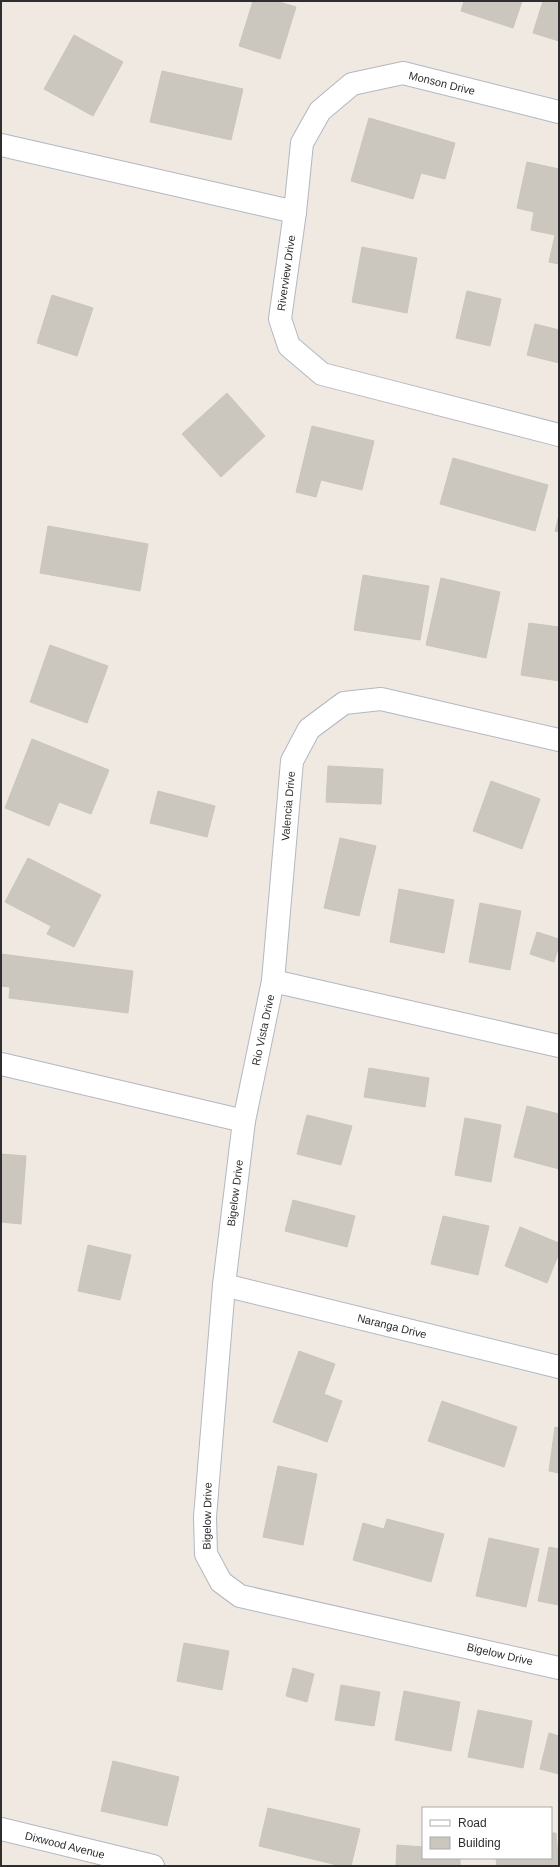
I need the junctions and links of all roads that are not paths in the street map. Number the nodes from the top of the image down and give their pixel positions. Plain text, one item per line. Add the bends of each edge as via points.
1 (559, 112) edge
2 (1, 145) edge
3 (295, 212) junction
4 (559, 435) edge
5 (559, 740) edge
6 (272, 981) junction
7 (559, 1046) edge
8 (1, 1064) edge
9 (244, 1122) junction
10 (224, 1285) junction
11 (559, 1367) edge
12 (559, 1668) edge
13 (1, 1830) edge
14 (153, 1866) edge

1 - 3 street, Monson Drive via 403,73 352,84 320,111 302,143
2 - 3 street
3 - 4 street, Riverview Drive via 280,319 289,346 316,370 322,374
5 - 6 street, Valencia Drive via 381,699 344,703 310,729 292,761
6 - 7 street, Rio Vista Drive
6 - 9 street, Rio Vista Drive
8 - 9 street
9 - 10 street, Bigelow Drive
10 - 11 street, Naranga Drive
10 - 12 street, Bigelow Drive via 205,1517 206,1554 221,1582 240,1596
13 - 14 street, Dixwood Avenue

